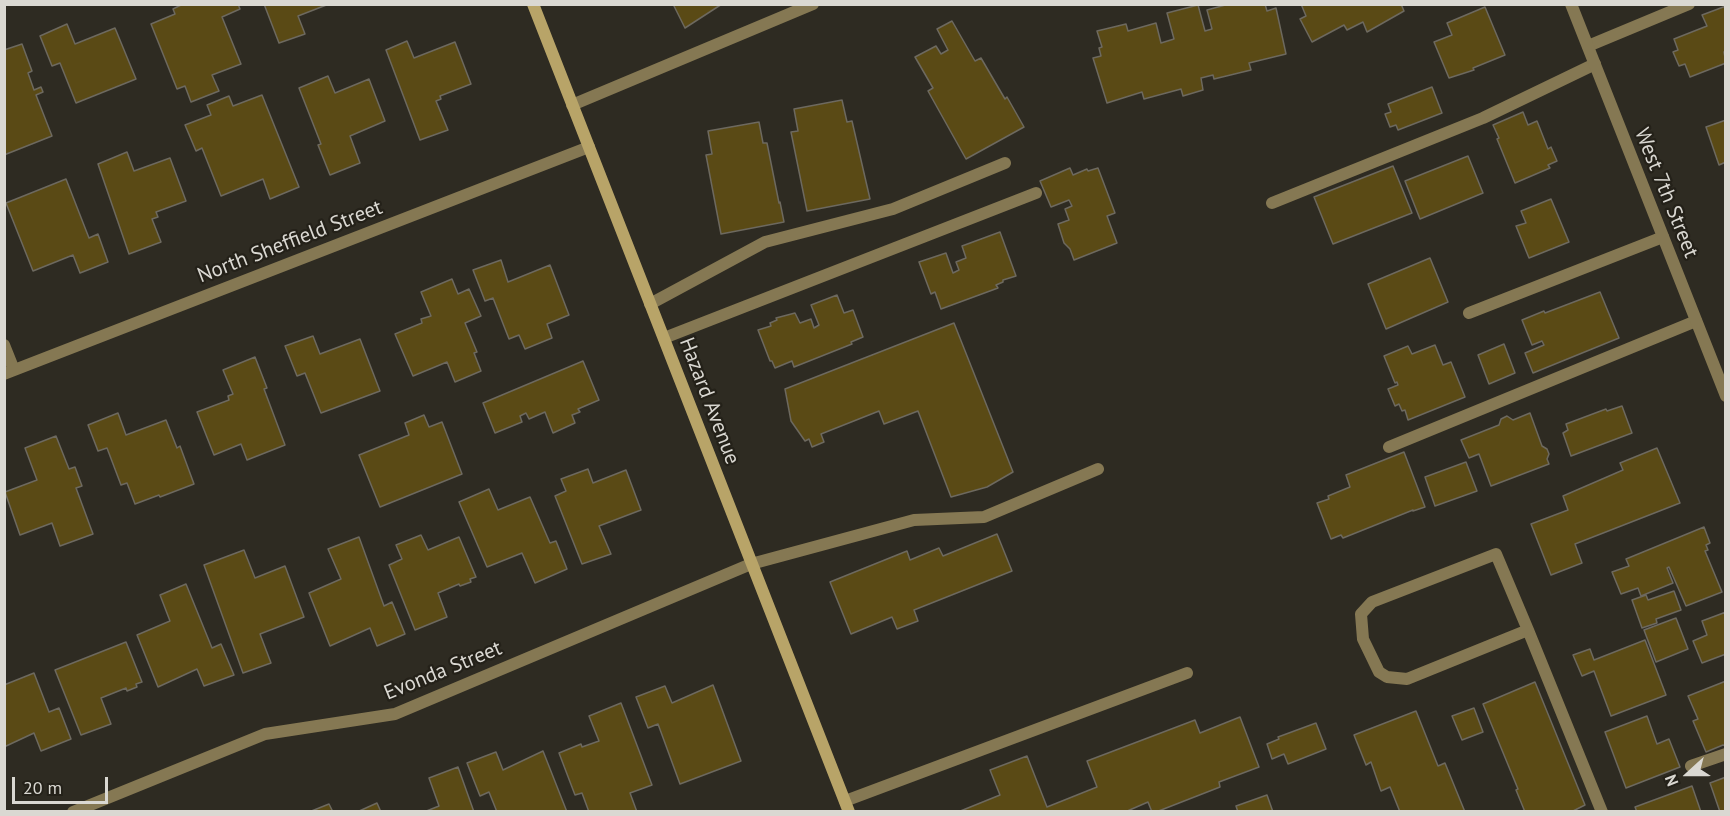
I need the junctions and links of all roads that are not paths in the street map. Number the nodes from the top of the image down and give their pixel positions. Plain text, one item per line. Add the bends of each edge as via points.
1 (533, 4) edge
2 (813, 4) edge
3 (1571, 4) edge
4 (1689, 4) edge
5 (795, 8) edge
6 (1588, 46) junction
7 (1595, 64) junction
8 (572, 105) junction
9 (589, 147) junction
10 (1005, 163) dead end
11 (1036, 193) dead end
12 (1272, 203) dead end
13 (1663, 237) junction
14 (650, 303) junction
15 (1469, 314) dead end
16 (1696, 321) junction
17 (664, 338) junction
18 (4, 345) edge
19 (9, 372) edge
20 (1725, 396) edge
21 (1389, 447) dead end
22 (1098, 469) dead end
23 (751, 564) junction
24 (1528, 630) junction
25 (1187, 673) dead end
26 (1725, 754) edge
27 (1691, 766) dead end
28 (847, 806) edge
29 (73, 812) edge
30 (1602, 812) edge

1 - 8 street, Hazard Avenue
2 - 5 street
3 - 6 street, West 7th Street
4 - 6 street
5 - 8 street
6 - 7 street, West 7th Street
7 - 12 street via 1483,118
7 - 13 street, West 7th Street
8 - 9 street, Hazard Avenue
9 - 14 street, Hazard Avenue
9 - 19 street, North Sheffield Street
10 - 14 street via 893,209 765,242
11 - 17 street
13 - 15 street
13 - 16 street, West 7th Street
14 - 17 street, Hazard Avenue
16 - 20 street, West 7th Street
16 - 21 street
17 - 23 street, Hazard Avenue
18 - 19 street
22 - 23 street, Evonda Street via 984,517 914,520
23 - 28 street, Hazard Avenue
23 - 29 street, Evonda Street via 395,714 265,734
24 - 24 street via 1496,554 1372,602 1361,614 1363,639 1379,672 1387,678 1407,679
24 - 30 street
25 - 28 street
26 - 27 street

